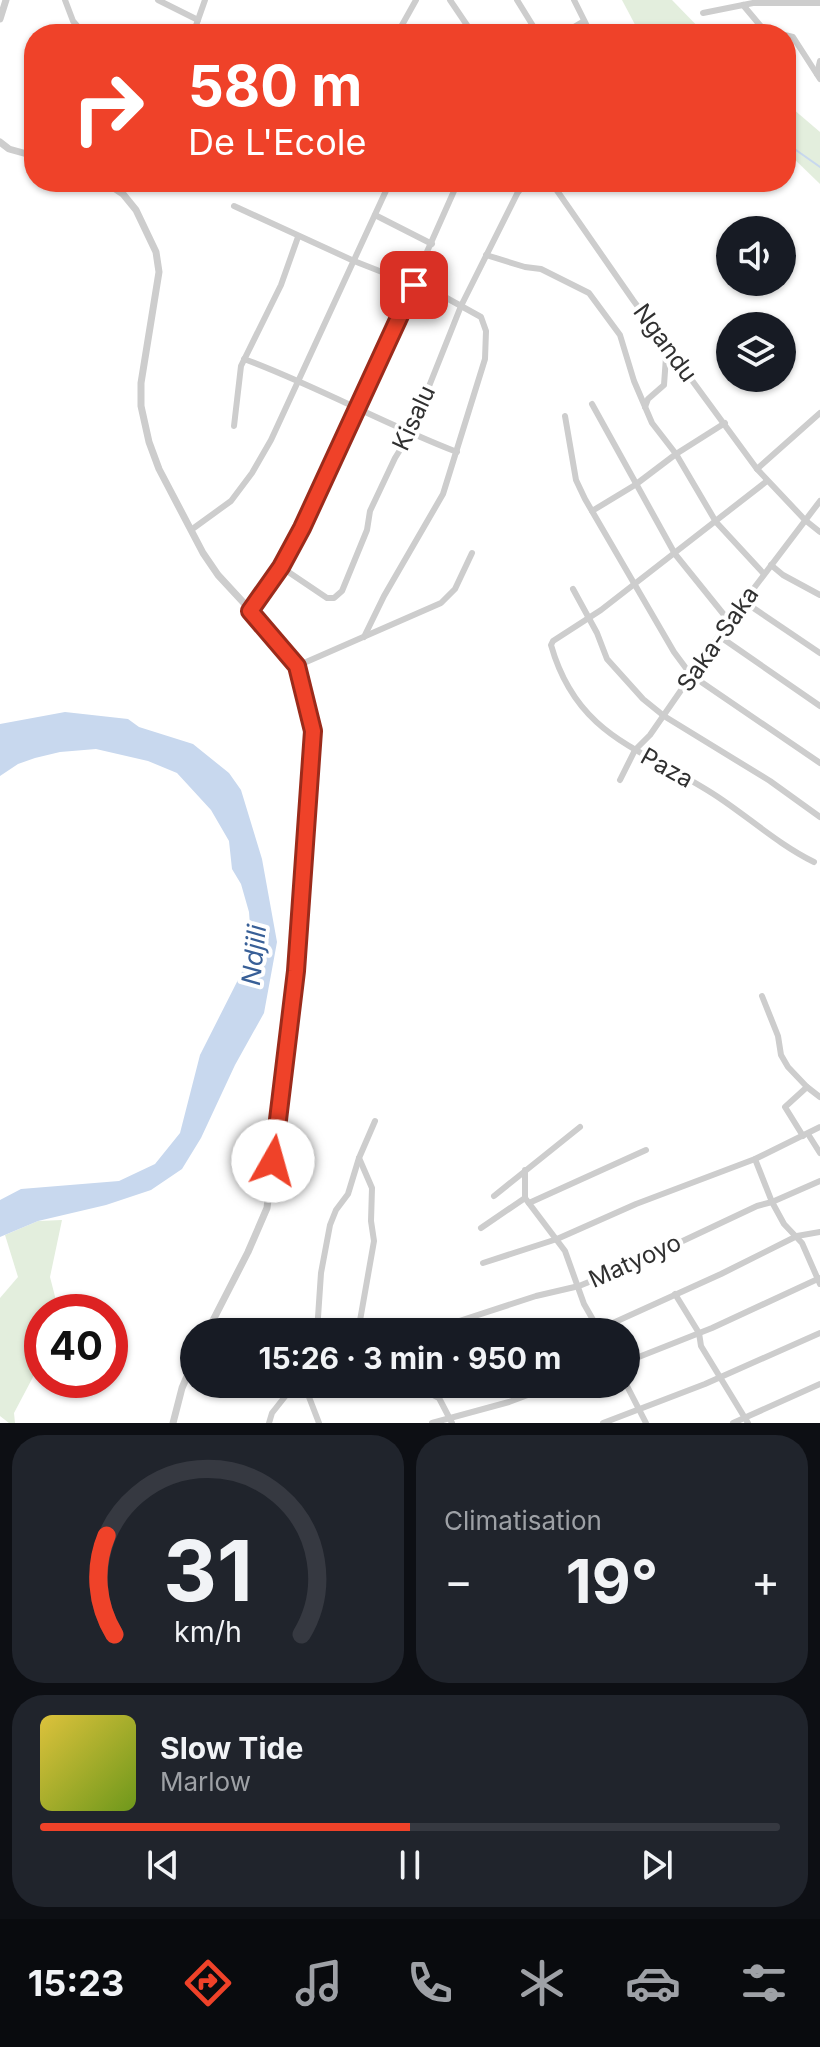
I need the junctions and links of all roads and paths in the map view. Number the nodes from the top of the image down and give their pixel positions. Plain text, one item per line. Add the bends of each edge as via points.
1 (6, 0) edge
2 (65, 0) edge
3 (158, 0) edge
4 (205, 0) edge
5 (416, 0) edge
6 (450, 0) edge
7 (517, 0) edge
8 (574, 0) edge
9 (820, 3) edge
10 (743, 5) junction
11 (703, 13) dead end
12 (0, 19) edge
13 (198, 20) junction
14 (584, 21) junction
15 (465, 22) edge
16 (76, 24) edge
17 (197, 24) edge
18 (405, 24) edge
19 (532, 24) edge
20 (579, 24) edge
21 (586, 24) edge
22 (759, 24) edge
23 (796, 42) edge
24 (820, 61) edge
25 (818, 76) edge
26 (0, 142) edge
27 (24, 153) edge
28 (120, 192) edge
29 (385, 192) edge
30 (454, 192) edge
31 (518, 192) edge
32 (558, 192) edge
33 (234, 206) dead end
34 (375, 215) junction
35 (298, 237) junction
36 (432, 244) junction
37 (486, 255) junction
38 (354, 261) junction
39 (414, 285) junction
40 (461, 306) junction
41 (667, 343) junction
42 (244, 359) junction
43 (300, 380) junction
44 (592, 404) dead end
45 (645, 407) junction
46 (358, 408) junction
47 (820, 413) edge
48 (565, 416) dead end
49 (725, 423) junction
50 (234, 426) dead end
51 (410, 434) junction
52 (457, 452) junction
53 (676, 454) junction
54 (757, 469) junction
55 (767, 481) junction
56 (635, 485) junction
57 (820, 501) edge
58 (592, 511) junction
59 (805, 520) junction
60 (716, 522) junction
61 (191, 530) junction
62 (820, 532) edge
63 (472, 553) dead end
64 (675, 554) junction
65 (771, 565) junction
66 (281, 567) junction
67 (764, 574) junction
68 (635, 583) junction
69 (573, 589) dead end
70 (820, 595) edge
71 (743, 601) junction
72 (250, 611) junction
73 (588, 619) junction
74 (729, 621) junction
75 (719, 636) junction
76 (364, 637) junction
77 (820, 653) edge
78 (297, 666) junction
79 (691, 675) junction
80 (820, 706) edge
81 (664, 716) junction
82 (635, 750) junction
83 (820, 763) edge
84 (620, 780) dead end
85 (820, 817) edge
86 (814, 862) dead end
87 (762, 996) dead end
88 (807, 1087) junction
89 (820, 1097) edge
90 (375, 1121) dead end
91 (580, 1127) dead end
92 (820, 1127) edge
93 (806, 1135) junction
94 (646, 1150) dead end
95 (820, 1153) edge
96 (359, 1158) junction
97 (755, 1159) junction
98 (525, 1170) junction
99 (820, 1181) edge
100 (494, 1196) dead end
101 (527, 1200) junction
102 (772, 1202) junction
103 (481, 1228) dead end
104 (820, 1232) edge
105 (797, 1236) junction
106 (557, 1239) junction
107 (483, 1263) dead end
108 (819, 1280) edge
109 (579, 1286) junction
110 (675, 1294) junction
111 (214, 1318) edge
112 (319, 1318) edge
113 (360, 1318) edge
114 (469, 1318) edge
115 (591, 1318) edge
116 (624, 1318) edge
117 (699, 1333) junction
118 (820, 1333) edge
119 (640, 1356) edge
120 (721, 1377) junction
121 (820, 1384) edge
122 (180, 1396) edge
123 (284, 1398) edge
124 (309, 1398) edge
125 (439, 1398) edge
126 (520, 1398) edge
127 (633, 1398) edge
128 (638, 1408) junction
129 (452, 1420) edge
130 (747, 1420) edge
131 (173, 1423) edge
132 (269, 1423) edge
133 (319, 1423) edge
134 (432, 1423) edge
135 (603, 1423) edge
136 (646, 1423) edge
137 (733, 1423) edge

1 - 12 street
2 - 16 street
3 - 13 street
4 - 13 street
5 - 18 street
6 - 15 street
7 - 19 street
8 - 14 street
9 - 10 street
10 - 11 street
10 - 22 street
13 - 17 street
14 - 20 street
14 - 21 street
23 - 25 street
24 - 25 street
26 - 27 street
28 - 61 street via 136,210 156,252 159,272 141,406 159,469
29 - 34 street
30 - 36 street
31 - 37 street, Kisalu
32 - 41 street, Ngandu
33 - 35 street
34 - 36 street
34 - 38 street
35 - 38 street
35 - 42 street
36 - 39 street
37 - 40 street, Kisalu
37 - 45 street via 541,269 589,293 620,335
38 - 39 street
38 - 43 street
39 - 40 street
39 - 46 street
40 - 51 street, Kisalu
40 - 52 street via 481,317 486,331 485,359
41 - 45 street via 664,385
41 - 49 street, Ngandu
42 - 43 street
42 - 50 street
43 - 46 street
43 - 61 street via 252,473 231,501
44 - 56 street
45 - 53 street
46 - 51 street
46 - 66 street
47 - 54 street
48 - 58 street via 576,480
49 - 53 street
49 - 54 street, Ngandu
51 - 52 street
51 - 66 street, Kisalu via 370,511 339,594 327,598
52 - 76 street via 443,494
53 - 56 street
53 - 60 street
54 - 55 street, Ngandu
55 - 59 street, Ngandu
55 - 60 street
56 - 58 street
56 - 64 street
57 - 59 street, Saka-Saka
58 - 68 street
59 - 62 street, Ngandu
59 - 65 street, Saka-Saka
60 - 64 street
60 - 67 street
61 - 72 street via 218,575
63 - 76 street via 449,597
64 - 68 street
64 - 74 street
65 - 67 street, Saka-Saka
65 - 70 street
66 - 72 street
67 - 71 street, Saka-Saka
68 - 73 street
68 - 79 street
69 - 73 street
71 - 74 street, Saka-Saka
71 - 77 street
72 - 78 street
73 - 81 street via 607,659
73 - 82 street, Paza via 551,645 565,682 593,721
74 - 75 street, Saka-Saka
75 - 79 street, Saka-Saka
75 - 80 street
76 - 78 street
78 - 111 street via 313,731 311,769 296,971 267,1208
79 - 81 street, Saka-Saka
79 - 83 street
81 - 82 street, Saka-Saka
81 - 85 street
82 - 84 street, Saka-Saka
82 - 86 street, Paza
87 - 88 street via 781,1055
88 - 89 street
88 - 93 street via 785,1107
90 - 96 street
91 - 98 street
92 - 93 street
93 - 95 street
93 - 97 street
94 - 101 street
96 - 112 street via 330,1225
96 - 113 street via 372,1188 374,1241
97 - 102 street
97 - 106 street
98 - 100 street
98 - 101 street
99 - 102 street, Matyoyo
101 - 103 street
101 - 106 street
102 - 105 street
102 - 109 street, Matyoyo
104 - 105 street
105 - 108 street
105 - 110 street
106 - 107 street
106 - 109 street
108 - 117 street
109 - 114 street, Matyoyo
109 - 115 street
110 - 116 street
110 - 117 street
117 - 119 street
117 - 120 street via 701,1346
118 - 120 street
120 - 128 street
120 - 130 street
121 - 130 street
122 - 131 street
123 - 132 street
124 - 133 street
125 - 129 street
126 - 129 street
127 - 128 street
128 - 135 street
128 - 136 street
129 - 134 street
130 - 137 street

